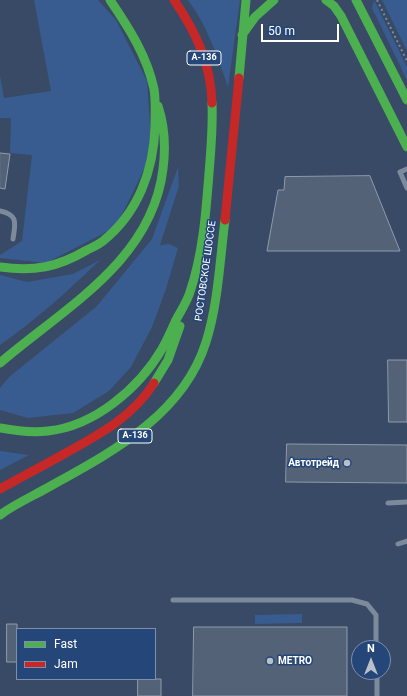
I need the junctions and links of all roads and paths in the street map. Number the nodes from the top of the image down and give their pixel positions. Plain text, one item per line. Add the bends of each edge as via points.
1 (110, 0) edge
2 (174, 0) edge
3 (246, 0) edge
4 (274, 0) edge
5 (326, 0) edge
6 (356, 0) edge
7 (377, 0) edge
8 (242, 35) junction
9 (407, 61) edge
10 (398, 81) junction
11 (381, 95) junction
12 (155, 98) junction
13 (407, 100) edge
14 (407, 147) edge
15 (407, 169) edge
16 (407, 188) edge
17 (0, 212) edge
18 (13, 239) dead end
19 (0, 267) edge
20 (191, 291) junction
21 (0, 363) edge
22 (0, 428) edge
23 (0, 489) edge
24 (407, 502) edge
25 (388, 503) dead end
26 (0, 515) edge
27 (407, 541) edge
28 (398, 544) dead end
29 (173, 600) dead end
30 (376, 640) edge
31 (377, 680) edge
32 (377, 696) edge

1 - 12 main road via 143,54
2 - 20 main road, А-136 via 202,53 209,73 213,98 208,194
3 - 8 main road, РОСТОВСКОЕ ШОССЕ / А-136
4 - 8 main road via 255,17
5 - 11 main road via 341,16
6 - 10 main road
7 - 9 path
8 - 26 main road, РОСТОВСКОЕ ШОССЕ / А-136 via 229,184 214,306 198,361 175,398 141,431 92,463
10 - 11 main road via 383,84
10 - 13 main road
11 - 14 main road
12 - 19 main road via 154,145 148,174 139,196 120,225 103,241 62,264 27,269
12 - 21 main road via 164,125 162,182 151,212 136,241 110,274
15 - 16 lane via 400,172
17 - 18 lane via 9,213 14,218
20 - 22 main road, А-136 via 162,348 147,370 114,403 77,425 58,431 32,433
20 - 23 main road, А-136 via 168,360 149,391 134,408 104,432
24 - 25 lane
27 - 28 lane
29 - 30 lane via 352,600 367,604 376,615
31 - 32 lane

